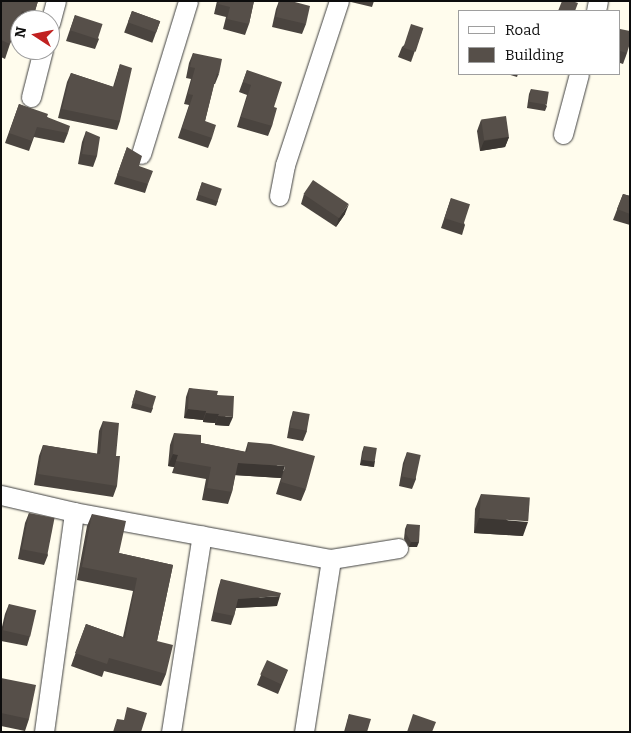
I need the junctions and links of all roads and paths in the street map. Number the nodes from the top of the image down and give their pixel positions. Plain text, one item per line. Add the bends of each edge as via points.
1 (188, 1) edge
2 (338, 1) edge
3 (40, 60) edge
4 (579, 75) edge
5 (31, 97) dead end
6 (563, 134) dead end
7 (141, 154) edge
8 (279, 196) dead end
9 (1, 495) edge
10 (74, 512) junction
11 (202, 536) junction
12 (398, 548) dead end
13 (330, 559) junction
14 (44, 732) edge
15 (171, 732) edge
16 (304, 732) edge

1 - 7 street
2 - 8 street via 285,165
3 - 5 street
4 - 6 street
9 - 10 street
10 - 11 street
10 - 14 street
11 - 13 street
11 - 15 street
12 - 13 street
13 - 16 street

